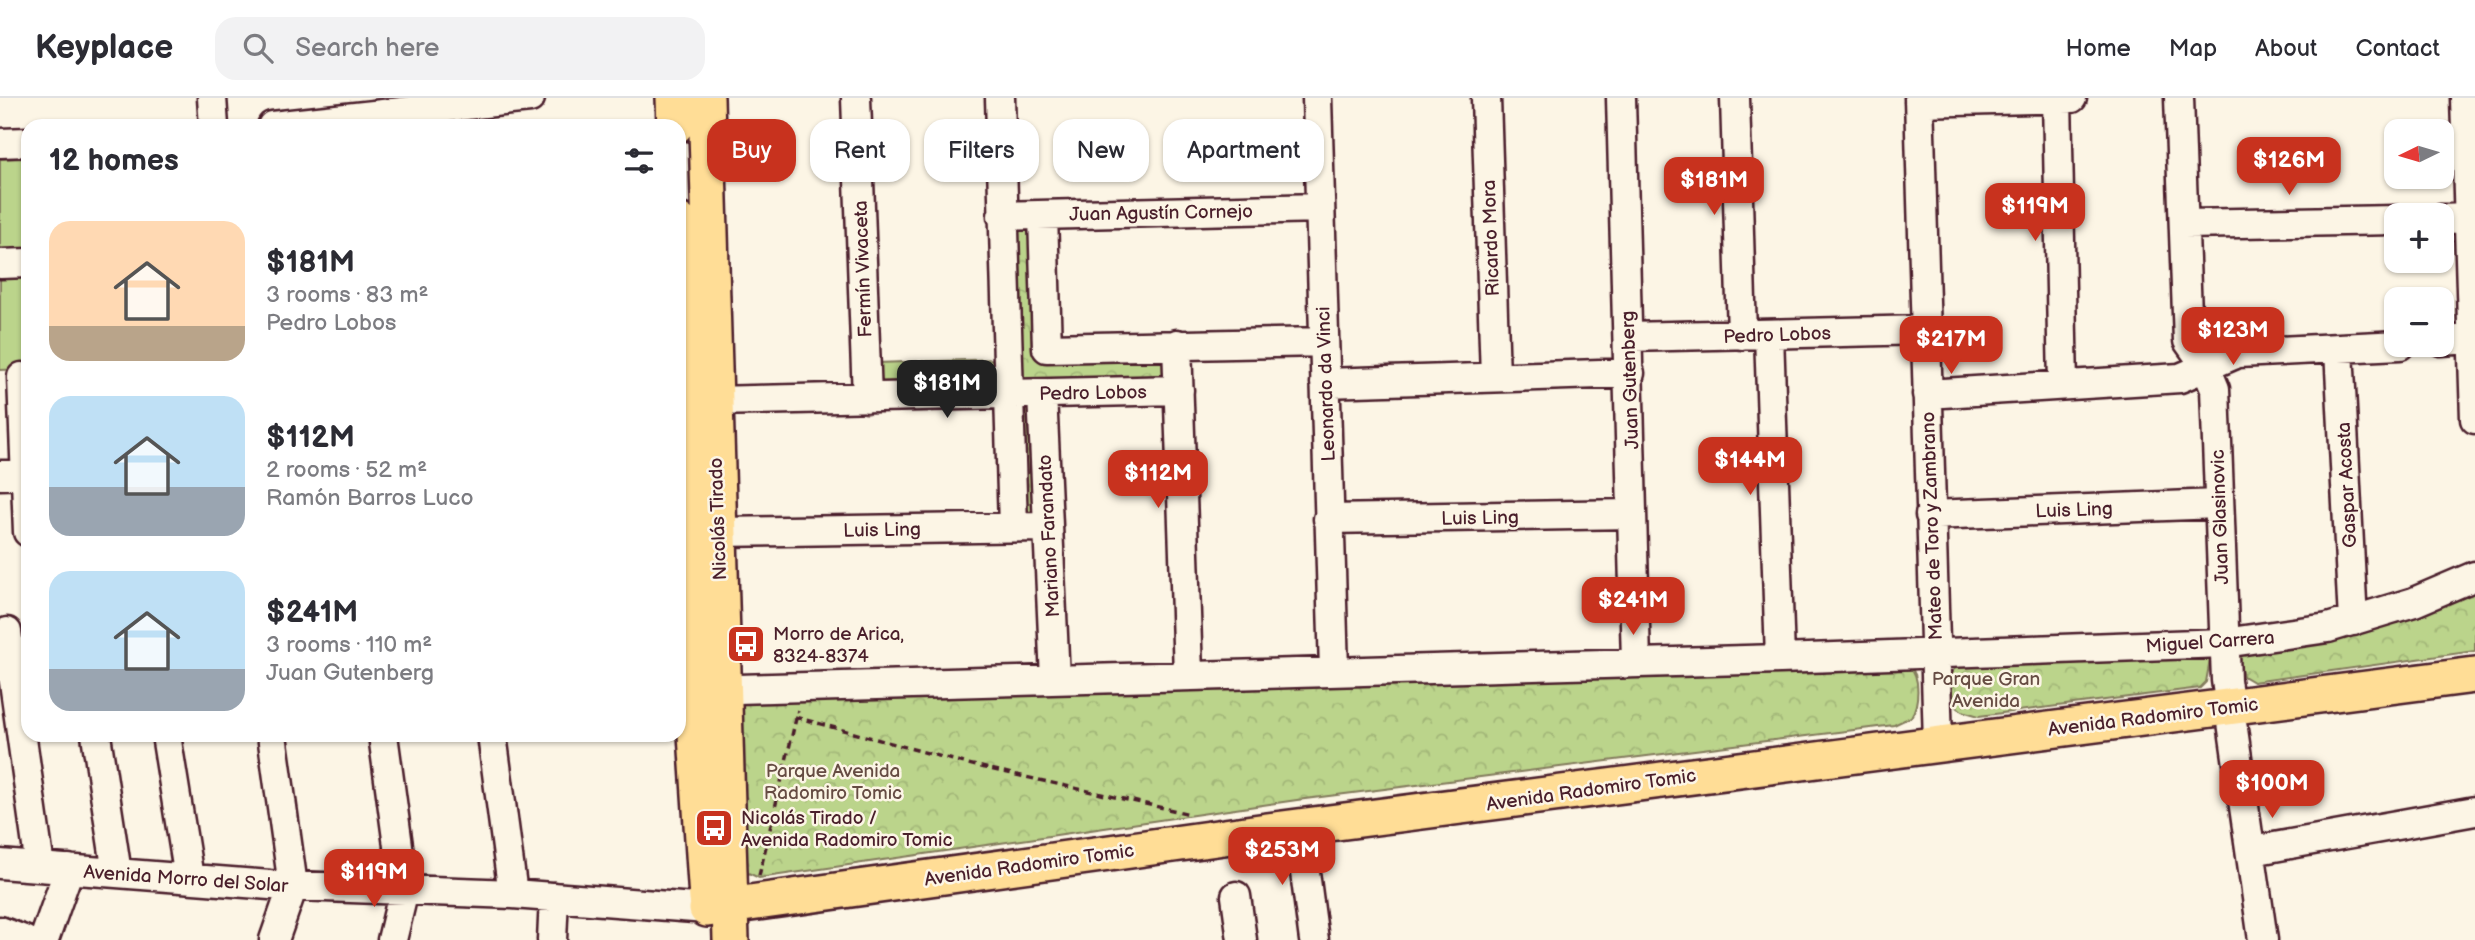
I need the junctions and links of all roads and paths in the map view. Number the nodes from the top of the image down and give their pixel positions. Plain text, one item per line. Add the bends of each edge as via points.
1 (212, 98) edge
2 (522, 98) edge
3 (674, 98) edge
4 (706, 98) edge
5 (856, 98) edge
6 (1000, 98) edge
7 (1317, 98) edge
8 (1486, 98) edge
9 (1621, 98) edge
10 (1735, 98) edge
11 (2057, 98) edge
12 (2072, 98) edge
13 (2179, 98) edge
14 (2465, 98) edge
15 (1919, 100) edge
16 (453, 109) edge
17 (214, 119) edge
18 (392, 119) edge
19 (675, 119) edge
20 (21, 142) edge
21 (0, 143) edge
22 (1320, 208) junction
23 (1043, 215) junction
24 (1002, 216) junction
25 (2454, 218) edge
26 (2384, 220) edge
27 (2184, 224) junction
28 (21, 263) edge
29 (0, 264) edge
30 (1926, 330) junction
31 (686, 331) edge
32 (1756, 334) junction
33 (1628, 337) junction
34 (1323, 342) junction
35 (1178, 344) junction
36 (2384, 346) edge
37 (2454, 347) edge
38 (2339, 350) junction
39 (2473, 355) edge
40 (2205, 365) junction
41 (1630, 373) junction
42 (17, 377) edge
43 (1495, 377) junction
44 (1325, 383) junction
45 (2063, 385) junction
46 (1179, 390) junction
47 (692, 392) edge
48 (1009, 394) junction
49 (1042, 394) junction
50 (1927, 394) junction
51 (867, 398) junction
52 (2475, 419) edge
53 (20, 487) edge
54 (2218, 504) junction
55 (1632, 514) junction
56 (1930, 515) junction
57 (1328, 519) junction
58 (1013, 527) junction
59 (1047, 527) junction
60 (695, 530) edge
61 (2475, 576) edge
62 (2353, 621) junction
63 (12, 633) edge
64 (2224, 643) junction
65 (1934, 654) junction
66 (1780, 659) junction
67 (1636, 662) junction
68 (1334, 670) junction
69 (1188, 674) junction
70 (2475, 675) edge
71 (1055, 678) junction
72 (806, 687) junction
73 (698, 690) edge
74 (2232, 706) junction
75 (21, 708) edge
76 (795, 717) junction
77 (25, 742) edge
78 (97, 742) edge
79 (167, 742) edge
80 (273, 742) edge
81 (384, 742) edge
82 (493, 742) edge
83 (1938, 743) junction
84 (2475, 811) edge
85 (1192, 815) dead end
86 (1299, 827) junction
87 (2252, 851) junction
88 (0, 864) edge
89 (40, 867) junction
90 (69, 869) junction
91 (117, 873) junction
92 (189, 878) junction
93 (293, 886) junction
94 (404, 890) junction
95 (513, 894) junction
96 (1237, 896) dead end
97 (554, 897) junction
98 (725, 914) edge
99 (0, 931) edge
100 (24, 940) edge
101 (44, 940) edge
102 (274, 940) edge
103 (392, 940) edge
104 (552, 940) edge
105 (731, 940) edge
106 (1242, 940) edge
107 (1314, 940) edge
108 (2263, 940) edge

1 - 17 street
2 - 16 street
3 - 19 main road
4 - 47 main road, Nicolás Tirado
5 - 51 street, Fermín Vivaceta
6 - 24 street, Mariano Farandato
7 - 22 street, Leonardo da Vinci
8 - 43 street, Ricardo Mora
9 - 33 street, Juan Gutenberg
10 - 32 street
11 - 12 street
11 - 15 street
11 - 45 street
13 - 27 street, Juan Glasinovic
14 - 25 street
15 - 30 street, Mateo de Toro y Zambrano
16 - 18 street
20 - 21 street
22 - 23 street, Juan Agustín Cornejo
22 - 34 street, Leonardo da Vinci
23 - 24 street, Juan Agustín Cornejo
23 - 35 street via 1047,348
24 - 48 street, Mariano Farandato
25 - 39 street
26 - 27 street
27 - 40 street, Juan Glasinovic via 2188,341
28 - 29 street
30 - 32 street, Pedro Lobos
30 - 50 street, Mateo de Toro y Zambrano
31 - 47 main road, Nicolás Tirado
32 - 33 street, Pedro Lobos
32 - 66 street
33 - 41 street, Juan Gutenberg
34 - 35 street
34 - 44 street, Leonardo da Vinci
35 - 46 street
36 - 38 street
37 - 39 street
38 - 40 street via 2238,353
38 - 62 street, Gaspar Acosta
39 - 52 street
40 - 45 street via 2180,378
40 - 54 street, Juan Glasinovic via 2215,389
41 - 43 street
41 - 55 street, Juan Gutenberg
42 - 53 street
43 - 44 street
44 - 57 street, Leonardo da Vinci
45 - 50 street
46 - 49 street, Pedro Lobos
46 - 69 street
47 - 51 street, Pedro Lobos
47 - 60 main road, Nicolás Tirado
48 - 49 street, Pedro Lobos
48 - 51 street, Pedro Lobos
48 - 58 street, Mariano Farandato
49 - 59 street, Mariano Farandato
50 - 56 street, Mateo de Toro y Zambrano
54 - 56 street, Luis Ling
54 - 64 street, Juan Glasinovic
55 - 57 street, Luis Ling
55 - 67 street, Juan Gutenberg
56 - 65 street, Mateo de Toro y Zambrano
57 - 68 street, Leonardo da Vinci
58 - 59 street, Luis Ling
58 - 60 street, Luis Ling
59 - 71 street, Mariano Farandato
60 - 73 main road, Nicolás Tirado
61 - 62 street, Miguel Carrera
62 - 64 street, Miguel Carrera
63 - 75 street
64 - 65 street, Miguel Carrera
64 - 74 street, Juan Glasinovic
65 - 66 street
65 - 83 street, Mateo de Toro y Zambrano
66 - 67 street
67 - 68 street
68 - 69 street
69 - 71 street
70 - 74 main road, Avenida Radomiro Tomic
71 - 72 street
72 - 73 street
72 - 76 path
73 - 98 main road, Nicolás Tirado
74 - 83 main road, Avenida Radomiro Tomic
74 - 87 street, Juan Glasinovic
76 - 85 path via 968,764
76 - 98 path
77 - 89 street
78 - 91 street
79 - 92 street
80 - 93 street
81 - 94 street
82 - 95 street
83 - 86 main road, Avenida Radomiro Tomic
84 - 87 street
86 - 98 main road, Avenida Radomiro Tomic
86 - 107 street
87 - 108 street, Juan Glasinovic
88 - 89 street, Avenida Morro del Solar
89 - 90 street, Avenida Morro del Solar
90 - 91 street, Avenida Morro del Solar
90 - 101 street
91 - 92 street, Avenida Morro del Solar
92 - 93 street, Avenida Morro del Solar
93 - 94 street, Avenida Morro del Solar
93 - 102 street
94 - 95 street, Avenida Morro del Solar
94 - 103 street
95 - 97 street, Avenida Morro del Solar
96 - 106 street
97 - 98 street, Avenida Morro del Solar
97 - 104 street
98 - 105 main road, Nicolás Tirado
99 - 100 street

